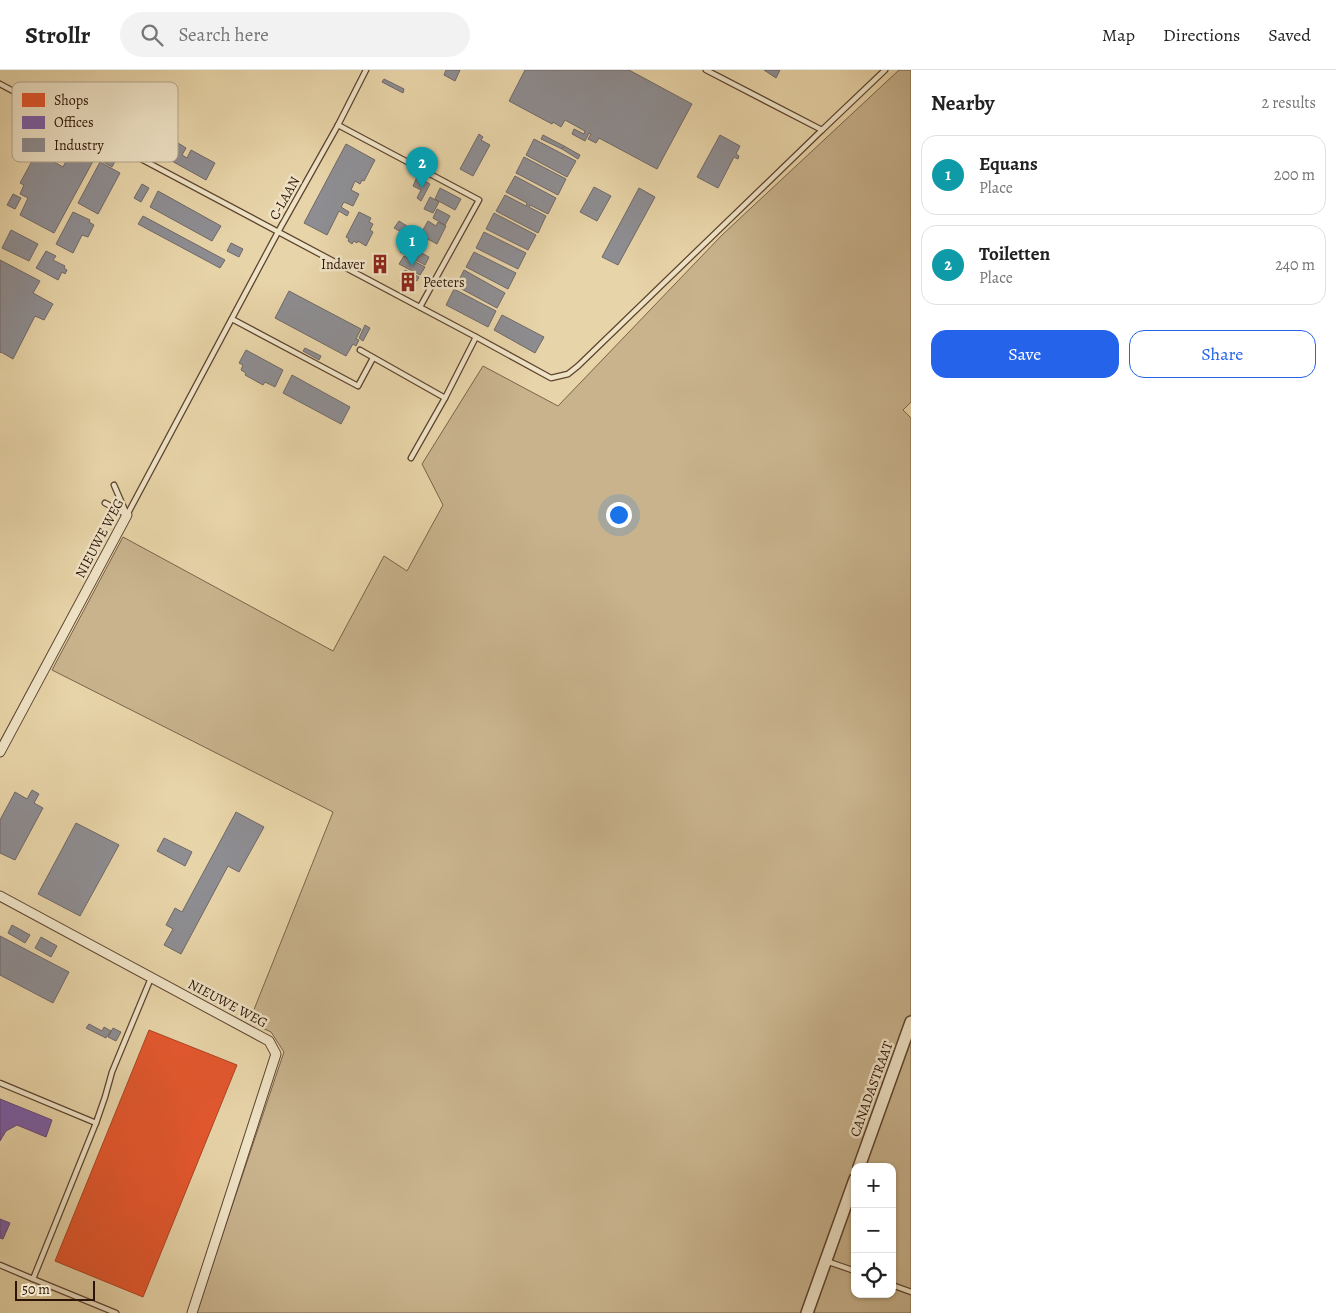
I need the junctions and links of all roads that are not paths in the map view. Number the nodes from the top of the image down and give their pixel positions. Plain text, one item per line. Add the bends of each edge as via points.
1 (366, 70) edge
2 (706, 70) edge
3 (885, 70) edge
4 (0, 84) edge
5 (12, 90) edge
6 (338, 124) junction
7 (822, 130) junction
8 (147, 162) edge
9 (278, 232) junction
10 (420, 307) junction
11 (232, 318) junction
12 (222, 337) joint
13 (476, 337) junction
14 (360, 350) dead end
15 (373, 358) junction
16 (444, 398) junction
17 (411, 458) dead end
18 (114, 485) dead end
19 (105, 502) dead end
20 (127, 515) junction
21 (0, 752) edge
22 (0, 896) edge
23 (151, 978) junction
24 (911, 1022) edge
25 (0, 1083) edge
26 (96, 1123) junction
27 (860, 1163) edge
28 (851, 1190) edge
29 (826, 1261) junction
30 (0, 1265) edge
31 (851, 1270) edge
32 (32, 1279) junction
33 (896, 1286) edge
34 (911, 1292) edge
35 (116, 1313) edge
36 (192, 1313) edge
37 (807, 1313) edge

1 - 6 lane, C-LAAN
2 - 7 lane
3 - 7 lane
4 - 5 lane
6 - 9 lane, C-LAAN
6 - 10 lane via 479,200
7 - 13 lane via 568,374 551,378
8 - 9 lane
9 - 10 lane
9 - 11 lane, C-LAAN
10 - 13 lane
11 - 12 lane, C-LAAN
11 - 15 lane via 358,386
12 - 20 lane, NIEUWE WEG
13 - 16 lane
14 - 15 lane
15 - 16 lane
16 - 17 lane
18 - 20 lane
19 - 20 lane
20 - 21 street, NIEUWE WEG
22 - 23 street, NIEUWE WEG
23 - 26 lane via 112,1072
23 - 36 street, NIEUWE WEG via 269,1041 276,1054
24 - 27 street, CANADASTRAAT
25 - 26 lane
26 - 32 lane
28 - 29 street
29 - 31 lane
29 - 37 street
30 - 32 lane
32 - 35 lane
33 - 34 lane

